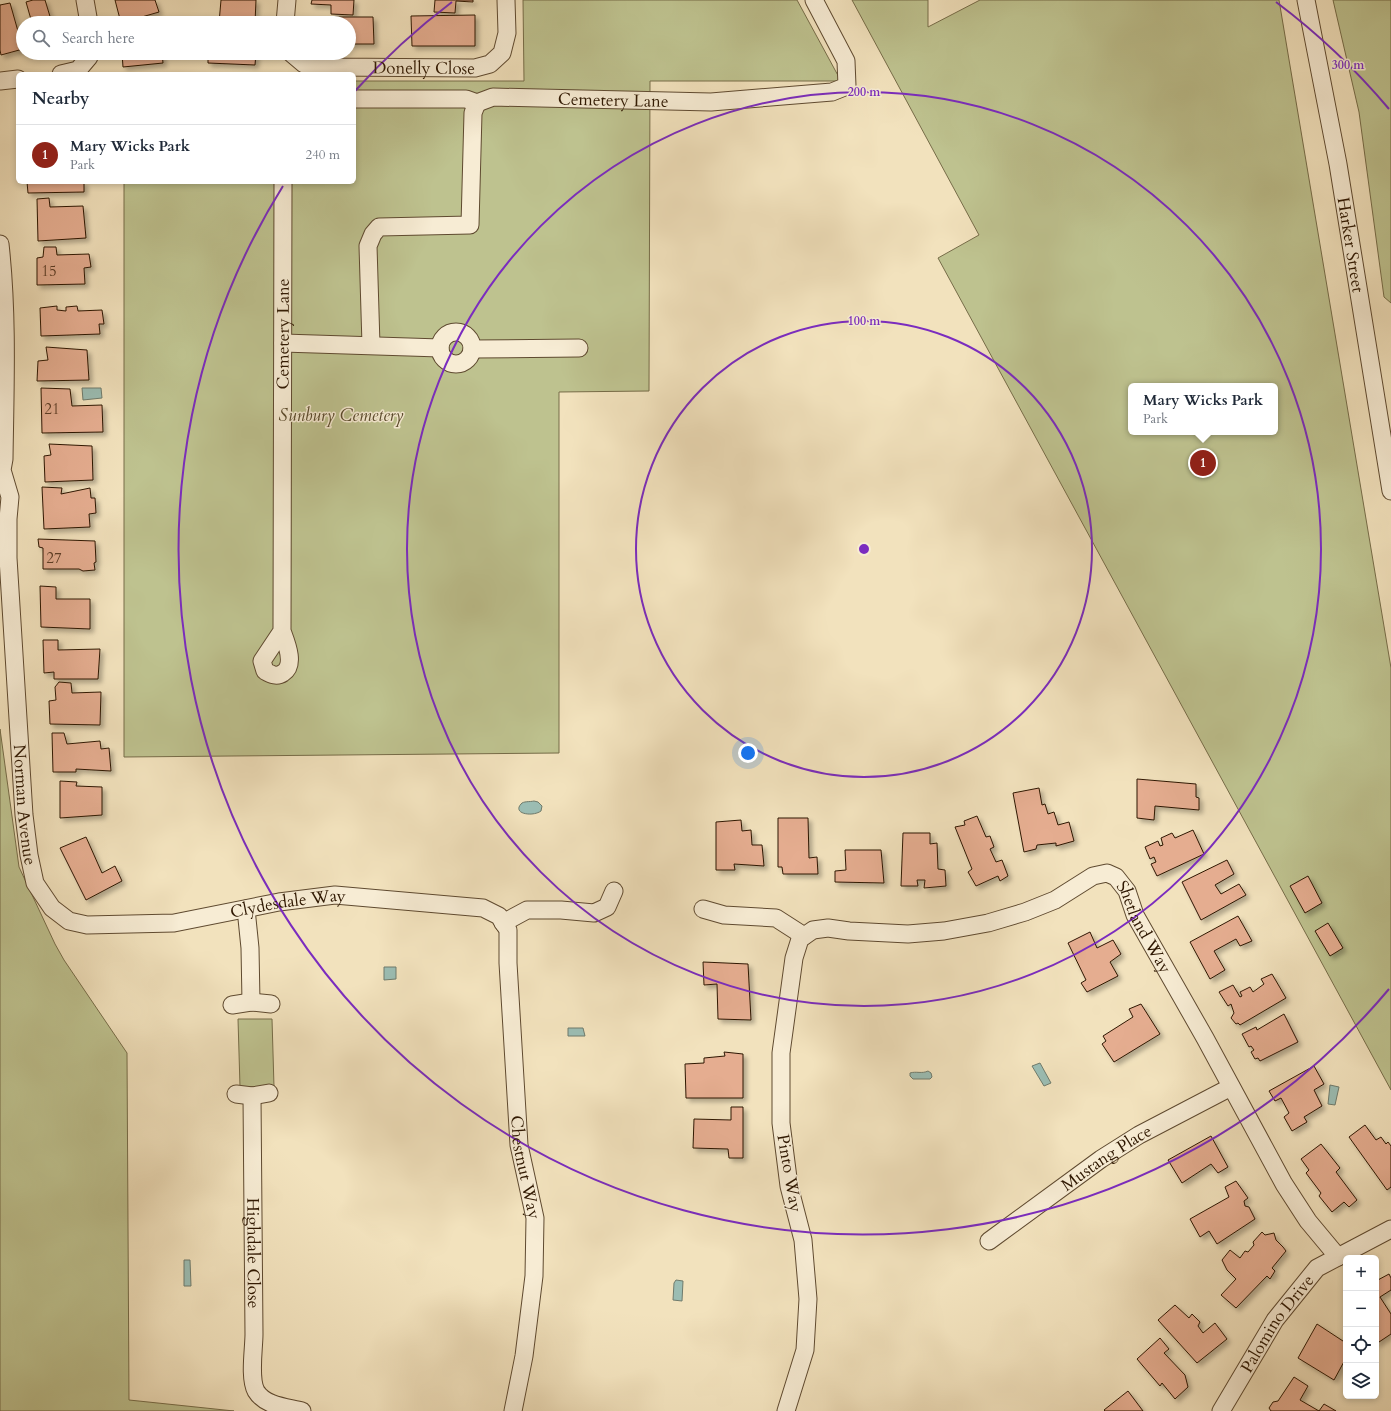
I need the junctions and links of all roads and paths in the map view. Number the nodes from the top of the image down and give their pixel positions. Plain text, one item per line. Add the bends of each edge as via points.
1 (85, 0) edge
2 (287, 0) edge
3 (506, 0) edge
4 (814, 0) edge
5 (1306, 0) edge
6 (88, 16) edge
7 (286, 16) edge
8 (86, 60) edge
9 (299, 60) edge
10 (70, 72) edge
11 (16, 80) edge
12 (0, 81) edge
13 (356, 99) edge
14 (477, 103) junction
15 (283, 184) edge
16 (0, 244) edge
17 (283, 343) junction
18 (371, 345) junction
19 (2, 348) edge
20 (579, 348) dead end
21 (1391, 491) edge
22 (282, 631) dead end
23 (614, 891) dead end
24 (246, 909) junction
25 (703, 909) dead end
26 (69, 920) joint
27 (503, 923) junction
28 (804, 936) junction
29 (251, 1002) junction
30 (271, 1004) dead end
31 (232, 1005) dead end
32 (1231, 1087) junction
33 (269, 1093) dead end
34 (1391, 1229) edge
35 (989, 1242) dead end
36 (1338, 1257) junction
37 (302, 1411) edge
38 (513, 1411) edge
39 (786, 1411) edge
40 (1221, 1411) edge

1 - 6 street
2 - 7 street
3 - 9 street, Donelly Close via 507,33 502,53 490,64 475,68 328,67 304,64
4 - 14 street, Cemetery Lane via 846,61 846,86 832,92 712,102 493,97
5 - 21 street, Harker Street via 1338,164
8 - 10 street via 78,70
11 - 12 street
13 - 14 street, Cemetery Lane via 466,99
14 - 18 street via 473,113 470,225 379,227 370,240 368,246
15 - 17 street, Cemetery Lane
16 - 19 street, Norman Avenue via 3,275
17 - 18 street
17 - 22 street, Cemetery Lane
18 - 20 street via 440,348 448,333 460,332 469,338 472,349
19 - 26 street, Norman Avenue via 2,470 10,497 8,558 24,815 35,883 52,908
23 - 27 street via 607,907 594,913 527,910
24 - 26 street, Clydesdale Way via 174,923 87,925
24 - 27 street, Clydesdale Way via 335,895 483,908 499,916
24 - 29 street
25 - 28 street via 724,915 776,918
27 - 38 street, Chestnut Way via 508,930 519,1145 535,1218 534,1276 524,1356
28 - 32 street, Shetland Way via 813,930 828,928 908,934 988,923 1055,900 1093,876 1107,873 1116,877 1127,891 1135,915
28 - 39 street, Pinto Way via 800,939 794,958 781,1054 781,1123 789,1186 803,1240 808,1299 805,1350
29 - 30 street
29 - 31 street
32 - 35 street, Mustang Place via 1139,1134 1100,1159
32 - 36 street, Shetland Way via 1284,1184 1308,1221
33 - 37 street, Highdale Close via 244,1095 254,1334 253,1380 255,1390 263,1399
34 - 36 street, Palomino Drive
36 - 40 street, Palomino Drive via 1317,1268 1275,1320

